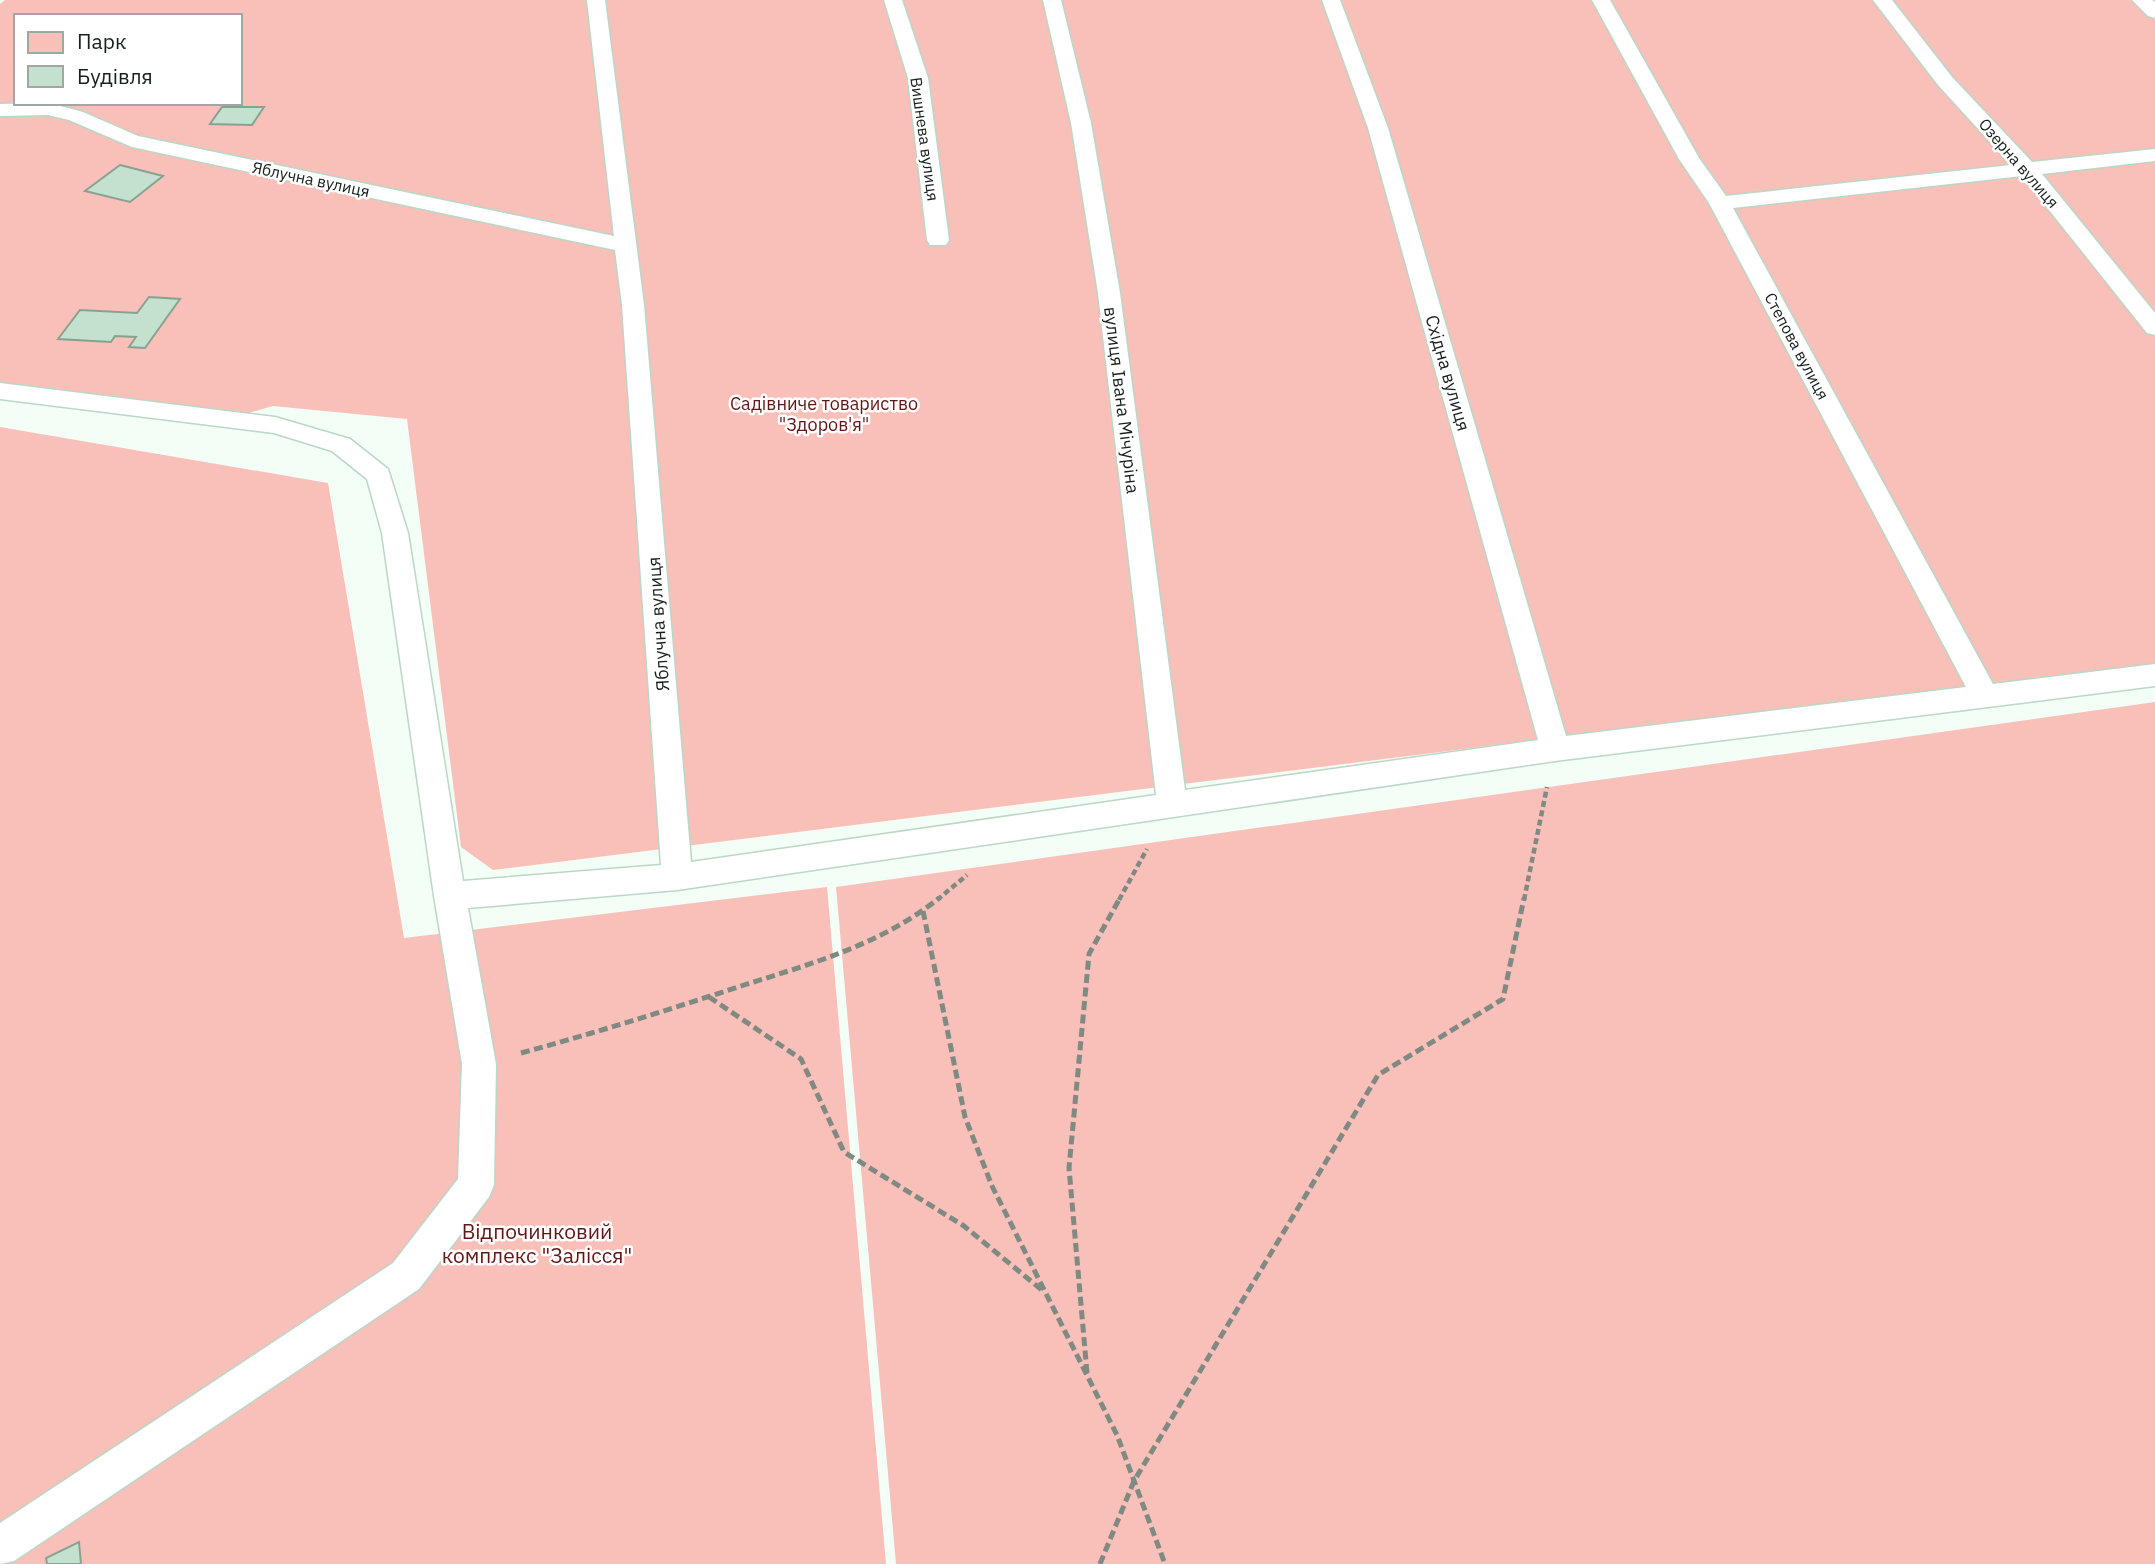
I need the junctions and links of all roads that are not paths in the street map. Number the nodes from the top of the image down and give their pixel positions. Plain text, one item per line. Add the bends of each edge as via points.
1 (596, 0) edge
2 (893, 0) edge
3 (1052, 0) edge
4 (1331, 0) edge
5 (1601, 0) edge
6 (1882, 0) edge
7 (2141, 0) edge
8 (2155, 12) edge
9 (0, 110) edge
10 (2155, 155) edge
11 (2027, 169) junction
12 (1720, 203) junction
13 (937, 240) dead end
14 (625, 245) junction
15 (2155, 328) edge
16 (0, 391) edge
17 (2155, 675) edge
18 (1986, 697) junction
19 (1555, 749) junction
20 (1172, 803) junction
21 (677, 877) junction
22 (450, 896) junction
23 (0, 1547) edge

1 - 14 lane, Яблучна вулиця
2 - 13 lane, Вишнева вулиця via 918,78
3 - 20 lane, вулиця Івана Мічуріна via 1081,123 1109,293
4 - 19 lane, Східна вулиця via 1378,128
5 - 12 lane, Степова вулиця via 1689,159
6 - 11 lane, Озерна вулиця via 1945,81
7 - 8 lane
9 - 14 lane, Яблучна вулиця via 48,109 132,141
10 - 11 lane
11 - 12 lane
11 - 15 lane, Озерна вулиця
12 - 18 lane, Степова вулиця
14 - 21 lane, Яблучна вулиця via 634,305
16 - 22 lane via 275,425 341,445 379,475 395,533
17 - 18 lane
18 - 19 lane
19 - 20 lane
20 - 21 lane
21 - 22 lane
22 - 23 lane via 479,1064 476,1185 406,1276

